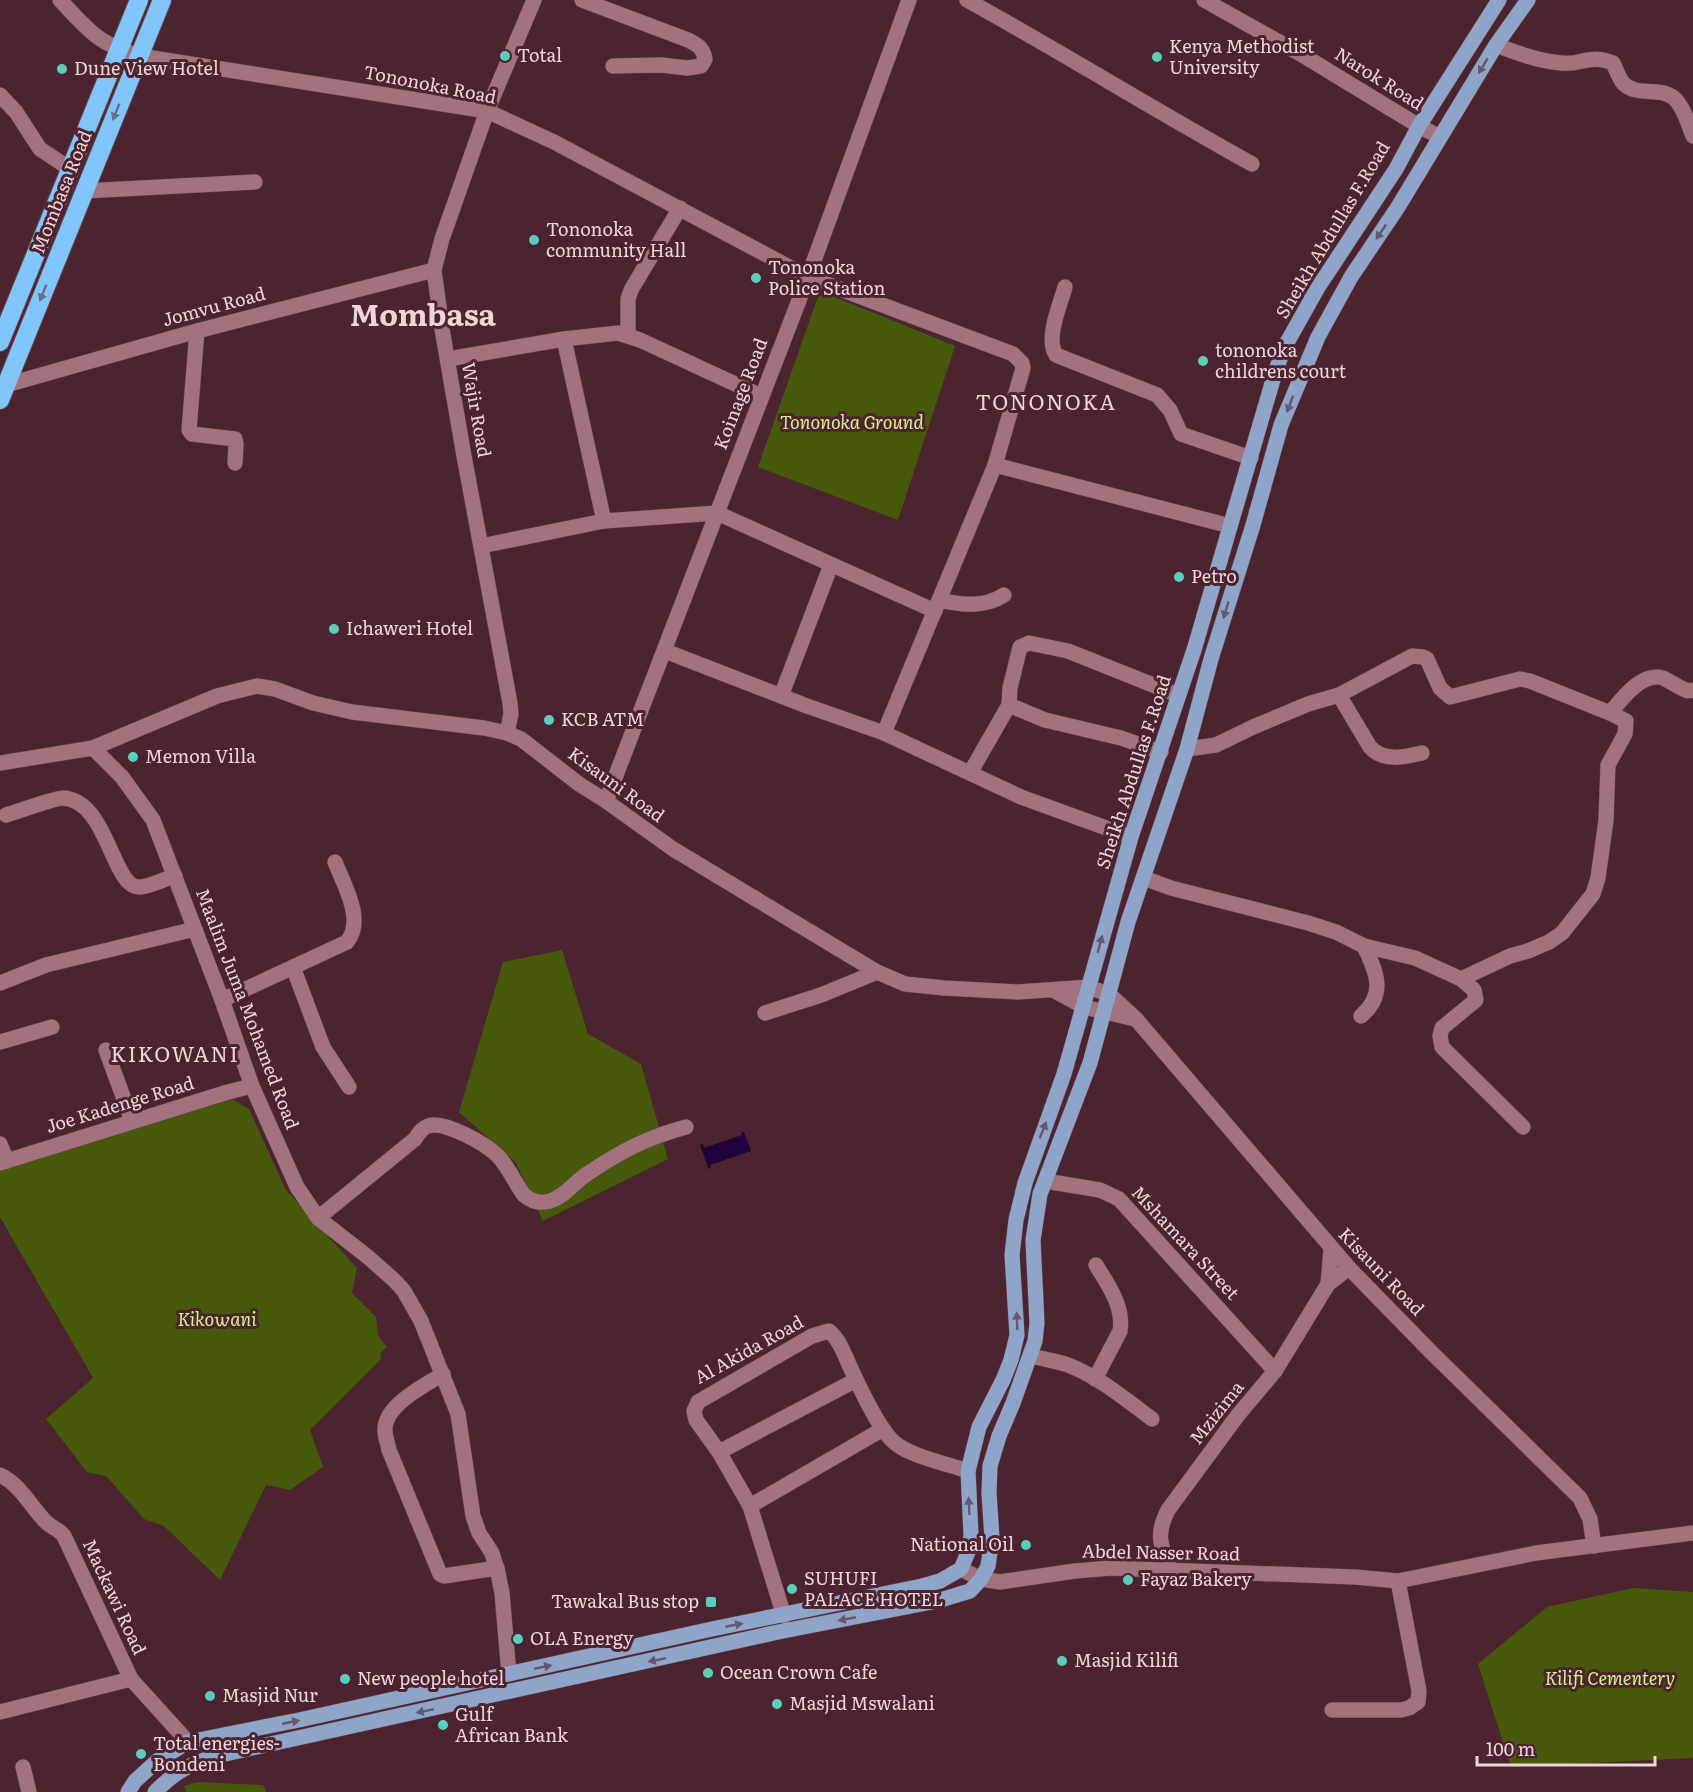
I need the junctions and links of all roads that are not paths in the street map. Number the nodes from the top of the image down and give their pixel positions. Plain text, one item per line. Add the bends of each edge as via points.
1 (60, 0) edge
2 (139, 0) edge
3 (162, 0) edge
4 (534, 0) edge
5 (582, 0) edge
6 (909, 0) edge
7 (967, 0) edge
8 (1204, 0) edge
9 (1499, 0) edge
10 (1528, 0) edge
11 (1496, 45) junction
12 (140, 56) junction
13 (115, 58) junction
14 (613, 66) dead end
15 (132, 75) junction
16 (0, 95) edge
17 (487, 111) junction
18 (1419, 126) junction
19 (1693, 136) edge
20 (1440, 137) junction
21 (1252, 164) dead end
22 (69, 168) junction
23 (255, 182) dead end
24 (84, 191) junction
25 (680, 207) junction
26 (434, 270) junction
27 (808, 277) junction
28 (1065, 287) dead end
29 (197, 331) junction
30 (628, 335) junction
31 (564, 339) junction
32 (0, 342) edge
33 (448, 359) junction
34 (3, 393) edge
35 (761, 396) junction
36 (1251, 458) junction
37 (235, 463) dead end
38 (995, 465) junction
39 (717, 513) junction
40 (604, 521) junction
41 (1230, 526) junction
42 (481, 546) junction
43 (831, 565) junction
44 (1004, 595) dead end
45 (937, 605) junction
46 (665, 651) junction
47 (1693, 690) edge
48 (1179, 695) junction
49 (1339, 695) junction
50 (781, 696) junction
51 (1009, 705) junction
52 (1610, 713) junction
53 (507, 733) junction
54 (884, 733) junction
55 (93, 748) junction
56 (1187, 748) junction
57 (1161, 752) junction
58 (1422, 753) dead end
59 (0, 763) edge
60 (970, 773) junction
61 (606, 801) junction
62 (6, 815) dead end
63 (1131, 837) junction
64 (335, 862) dead end
65 (175, 876) junction
66 (1144, 878) junction
67 (195, 929) junction
68 (1364, 946) junction
69 (293, 967) junction
70 (877, 972) junction
71 (1461, 979) junction
72 (0, 983) edge
73 (1089, 987) junction
74 (1053, 990) junction
75 (1110, 995) junction
76 (222, 1000) junction
77 (1084, 1007) junction
78 (765, 1012) dead end
79 (1104, 1012) junction
80 (1361, 1016) dead end
81 (1137, 1019) junction
82 (52, 1027) dead end
83 (0, 1042) edge
84 (106, 1050) dead end
85 (252, 1086) junction
86 (349, 1087) dead end
87 (132, 1121) junction
88 (686, 1127) dead end
89 (1523, 1127) dead end
90 (0, 1144) edge
91 (3, 1162) edge
92 (1044, 1181) junction
93 (318, 1218) junction
94 (1331, 1249) junction
95 (1096, 1265) dead end
96 (1349, 1268) junction
97 (1328, 1284) junction
98 (1031, 1356) junction
99 (1275, 1371) junction
100 (443, 1374) junction
101 (1095, 1378) junction
102 (856, 1380) junction
103 (1152, 1419) dead end
104 (883, 1429) junction
105 (718, 1452) junction
106 (968, 1471) junction
107 (0, 1475) edge
108 (750, 1506) junction
109 (1693, 1533) edge
110 (1594, 1546) junction
111 (497, 1568) junction
112 (961, 1569) junction
113 (1170, 1570) junction
114 (981, 1579) junction
115 (1398, 1581) junction
116 (784, 1616) junction
117 (573, 1660) junction
118 (509, 1674) junction
119 (573, 1678) junction
120 (131, 1679) junction
121 (456, 1686) junction
122 (460, 1703) junction
123 (1332, 1710) dead end
124 (0, 1712) edge
125 (188, 1742) junction
126 (23, 1767) dead end
127 (29, 1792) edge
128 (128, 1792) edge
129 (155, 1792) edge

1 - 13 street, Tononoka Road
2 - 13 highway, Mombasa Road
3 - 12 highway, Mombasa Road
4 - 17 street, Wajir Road
5 - 14 street via 688,40 699,46 705,59 701,66 687,68
6 - 27 street, Koinage Road
7 - 21 street
8 - 18 street, Narok Road
9 - 18 main road, Sheikh Abdullas F.Road
10 - 11 main road
11 - 19 street via 1564,64 1596,58 1613,63 1630,88 1663,92 1672,97 1683,110
11 -> 20 main road
12 - 13 street, Tononoka Road
12 - 15 highway, Mombasa Road
12 - 17 street, Tononoka Road
13 - 15 highway
13 - 22 highway, Mombasa Road
15 -> 24 highway, Mombasa Road
16 - 22 street via 40,149
17 - 25 street, Tononoka Road
17 - 26 street, Wajir Road
18 - 20 street, Narok Road
18 - 36 main road, Sheikh Abdullas F.Road via 1284,348
20 -> 56 main road via 1351,277 1303,371 1281,425
22 - 32 highway, Mombasa Road
23 - 24 street
24 -> 34 highway, Mombasa Road
25 - 27 street, Tononoka Road
25 - 30 street via 631,290
26 - 29 street, Jomvu Road
26 - 33 street, Wajir Road
27 - 35 street, Koinage Road
27 - 38 street, Tononoka Road via 1019,359 1022,374
28 - 36 street via 1052,337 1056,355 1157,395 1170,410 1181,434
29 - 34 street, Jomvu Road
29 - 37 street via 189,430 192,434 235,439
30 - 31 street
30 - 35 street
31 - 33 street
31 - 40 street
33 - 42 street, Wajir Road
35 - 39 street, Koinage Road
36 - 41 main road, Sheikh Abdullas F.Road
38 - 41 street
38 - 45 street
39 - 40 street
39 - 43 street
39 - 46 street, Koinage Road
40 - 42 street
41 - 48 main road, Sheikh Abdullas F.Road
42 - 53 street, Wajir Road via 510,703
43 - 45 street
43 - 50 street
44 - 45 street via 994,602
45 - 54 street
46 - 50 street
46 - 61 street, Koinage Road
47 - 52 street via 1663,678 1651,678 1629,690
48 - 51 street via 1068,651 1026,643 1020,647
48 - 57 main road, Sheikh Abdullas F.Road
49 - 52 street via 1412,656 1419,656 1427,659 1440,688 1450,697 1530,681
49 - 56 street via 1308,704 1216,745
49 - 58 street via 1377,754 1403,758
50 - 54 street
51 - 57 street via 1045,720
51 - 60 street
52 - 71 street via 1626,721 1626,728 1608,765 1606,820 1593,894 1562,933 1549,942
53 - 55 street, Kisauni Road via 344,710 257,686 217,696
53 - 61 street, Kisauni Road
54 - 60 street
55 - 59 street, Kisauni Road
55 - 65 street, Maalim Juma Mohamed Road via 122,777 153,820
56 - 66 main road
57 - 63 main road, Sheikh Abdullas F.Road
60 - 63 street via 1021,798
61 - 70 street, Kisauni Road via 673,849
62 - 65 street via 63,798 82,805 98,825 122,877 130,885 139,887
73 -> 63 main road, Sheikh Abdullas F.Road
64 - 69 street via 352,906 354,930 347,942
65 - 67 street, Maalim Juma Mohamed Road
66 - 68 street via 1308,923
66 - 75 main road via 1128,922
67 - 72 street via 46,965
67 - 76 street, Maalim Juma Mohamed Road
68 - 71 street via 1414,958
68 - 80 street via 1376,971 1377,989
69 - 76 street
69 - 86 street via 323,1047
70 - 74 street, Kisauni Road via 905,984 944,988
70 - 78 street
71 - 89 street via 1474,990 1476,1000 1442,1028 1442,1047
73 - 74 street, Kisauni Road
73 - 75 street, Kisauni Road
73 - 77 main road, Sheikh Abdullas F.Road
74 - 77 street
75 - 79 main road
75 - 81 street, Kisauni Road
76 - 85 street, Maalim Juma Mohamed Road
77 - 79 street
106 -> 77 main road, Sheikh Abdullas F.Road via 979,1427 1004,1380 1015,1349 1012,1255 1016,1220
79 - 81 street
79 - 92 main road via 1090,1063
81 - 94 street, Kisauni Road
82 - 83 street
84 - 87 street
85 - 87 street, Joe Kadenge Road
85 - 93 street, Maalim Juma Mohamed Road via 297,1187
87 - 91 street, Joe Kadenge Road
88 - 93 street via 634,1145 584,1175 560,1197 540,1202 524,1195 497,1155 446,1126 427,1126
90 - 91 street
92 - 98 main road via 1033,1240 1037,1323
92 - 99 street, Mshamara Street via 1100,1190 1119,1198
93 - 100 street, Maalim Juma Mohamed Road via 404,1291
94 - 96 street, Kisauni Road
94 - 97 street
95 - 101 street via 1119,1308 1121,1324
96 - 97 street
96 - 110 street, Kisauni Road via 1580,1498 1590,1519
97 - 99 street, Mzizima
98 - 101 street
98 - 114 main road via 990,1466 992,1538 988,1566
99 - 113 street, Mzizima via 1168,1510 1161,1524 1160,1542
100 - 111 street, Maalim Juma Mohamed Road via 461,1428 473,1516
100 - 111 street via 404,1398 391,1414 385,1429 389,1450 440,1574
101 - 103 street
102 - 104 street
102 - 105 street
102 - 105 street, Al Akida Road via 829,1331 812,1336 698,1402 696,1420
104 - 106 street via 902,1447
104 - 108 street
105 - 108 street, Al Akida Road
112 -> 106 main road, Sheikh Abdullas F.Road via 970,1544
107 - 120 street, Mackawi Road via 16,1486 47,1523 64,1536
108 - 116 street, Al Akida Road
109 - 110 street, Abdel Nasser Road
110 - 115 street, Abdel Nasser Road via 1536,1553
111 - 118 street, Maalim Juma Mohamed Road
112 - 114 street
112 - 116 main road via 929,1584
113 - 114 street, Abdel Nasser Road via 1111,1568 1008,1582
113 - 115 street, Abdel Nasser Road
114 -> 119 main road via 970,1591 937,1601
115 - 123 street via 1418,1702 1401,1710
117 -> 116 main road
118 -> 117 main road
117 - 119 main road
118 - 121 main road
119 - 122 main road
120 - 124 street
120 - 125 street, Mackawi Road
121 - 122 main road
125 -> 121 main road
122 -> 129 main road via 216,1756 191,1764
125 - 128 main road via 156,1761
126 - 127 street

